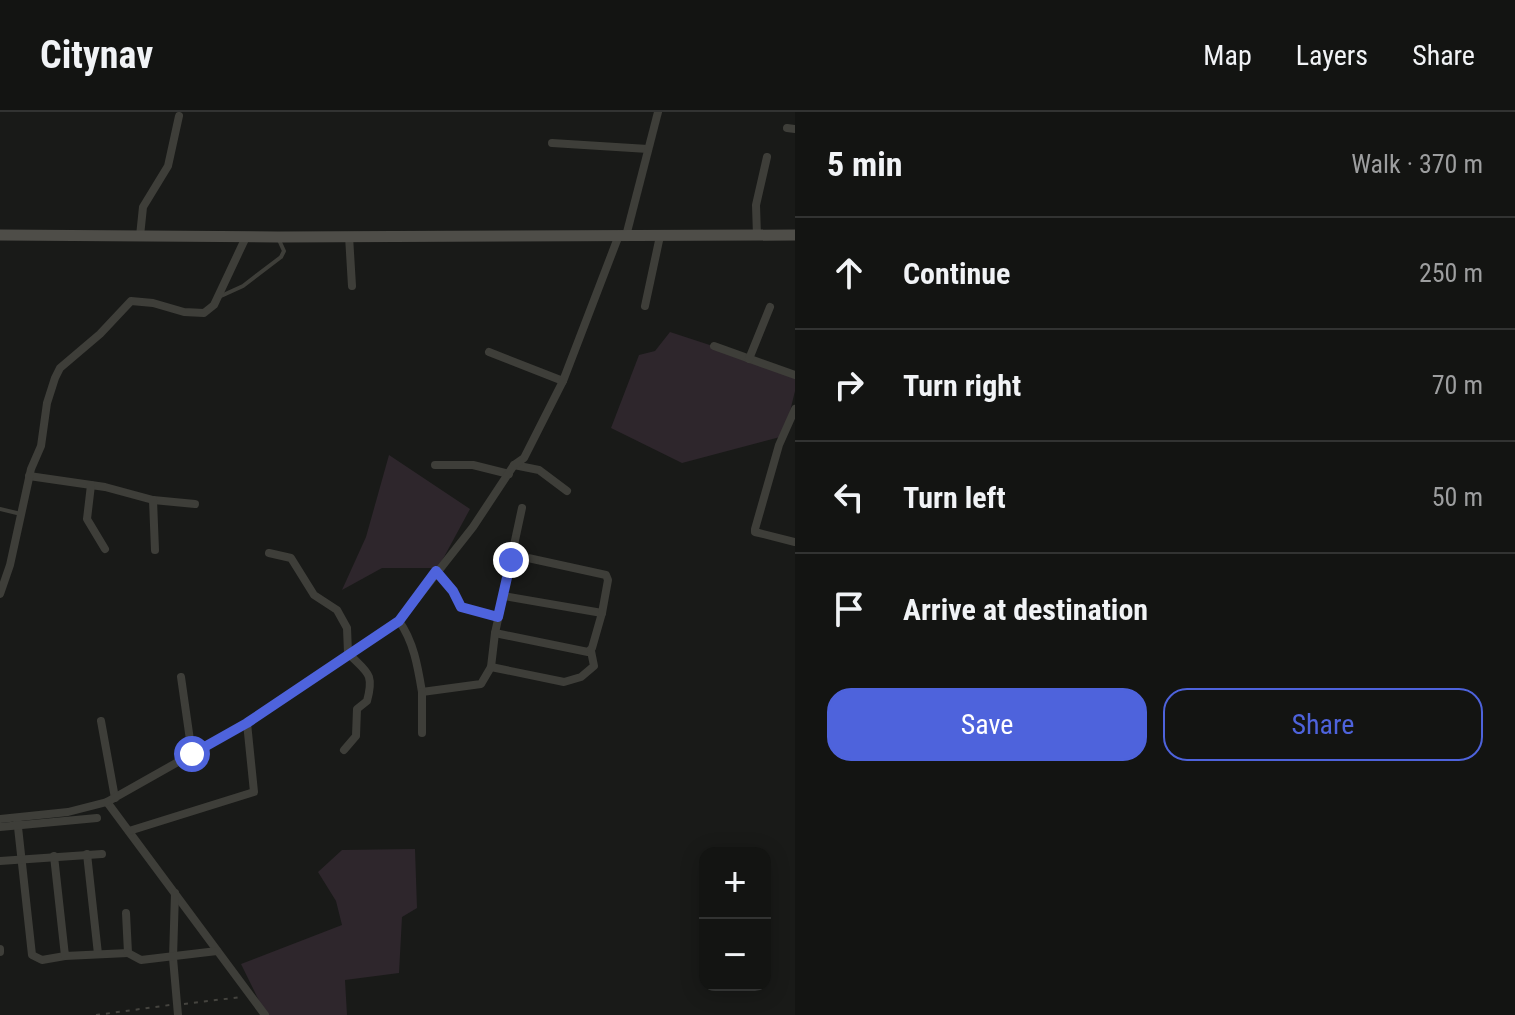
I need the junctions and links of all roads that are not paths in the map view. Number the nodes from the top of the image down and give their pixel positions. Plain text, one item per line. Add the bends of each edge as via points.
1 (658, 112) edge
2 (179, 116) dead end
3 (552, 143) dead end
4 (648, 149) junction
5 (767, 157) dead end
6 (0, 235) edge
7 (795, 235) edge
8 (140, 236) junction
9 (349, 236) junction
10 (622, 236) junction
11 (660, 236) junction
12 (757, 236) junction
13 (244, 237) junction
14 (278, 237) junction
15 (352, 286) dead end
16 (218, 297) junction
17 (645, 306) dead end
18 (770, 307) dead end
19 (714, 346) dead end
20 (489, 352) dead end
21 (749, 359) junction
22 (795, 375) edge
23 (563, 381) junction
24 (795, 409) edge
25 (435, 465) dead end
26 (512, 470) junction
27 (29, 476) junction
28 (91, 485) junction
29 (567, 491) dead end
30 (153, 500) junction
31 (195, 504) dead end
32 (522, 508) dead end
33 (0, 509) edge
34 (21, 514) junction
35 (795, 542) edge
36 (105, 549) dead end
37 (155, 550) dead end
38 (269, 553) dead end
39 (511, 560) junction
40 (0, 563) edge
41 (10, 565) junction
42 (436, 571) junction
43 (0, 594) edge
44 (504, 596) junction
45 (602, 613) junction
46 (498, 617) junction
47 (399, 621) junction
48 (495, 633) junction
49 (591, 651) junction
50 (348, 653) junction
51 (491, 667) junction
52 (181, 677) dead end
53 (422, 692) junction
54 (101, 721) dead end
55 (247, 723) junction
56 (422, 733) dead end
57 (344, 750) dead end
58 (192, 754) junction
59 (111, 800) junction
60 (97, 818) dead end
61 (0, 819) edge
62 (17, 822) junction
63 (0, 827) edge
64 (129, 831) junction
65 (87, 854) junction
66 (102, 854) dead end
67 (54, 856) junction
68 (21, 859) junction
69 (0, 861) edge
70 (175, 893) junction
71 (126, 913) dead end
72 (217, 951) junction
73 (128, 953) junction
74 (98, 954) junction
75 (65, 956) junction
76 (173, 958) junction
77 (178, 1015) edge
78 (265, 1015) edge

1 - 4 street
2 - 8 street via 168,166 141,214
3 - 4 street
4 - 10 street
5 - 12 street via 756,205
6 - 8 main road
7 - 12 main road
8 - 13 main road
9 - 10 main road
9 - 14 main road
9 - 15 street
10 - 11 main road
10 - 23 street
11 - 12 main road
11 - 17 street
13 - 14 main road
13 - 16 street
14 - 16 lane via 281,257 243,286
16 - 27 street via 200,314 131,301 68,360 51,387 41,446
18 - 21 street
19 - 21 street
20 - 23 street
21 - 22 street
23 - 26 street via 524,458
24 - 35 street via 755,529
25 - 26 street
26 - 29 street via 539,470
26 - 42 street
27 - 28 street
27 - 34 street
28 - 30 street
28 - 36 street via 87,519
30 - 31 street
30 - 37 street
32 - 39 street
33 - 34 lane
34 - 41 street
38 - 50 street via 291,558 314,595 337,610 347,628
39 - 44 street
39 - 45 street via 519,556 606,575
40 - 41 lane
41 - 43 street
42 - 46 street via 461,607
42 - 47 street
44 - 45 street
44 - 46 street
45 - 49 street
46 - 48 street
47 - 50 street
47 - 53 street
48 - 49 street
48 - 51 street
49 - 51 street via 594,666 572,681
50 - 55 street
50 - 57 street via 368,670 370,681 367,701 355,713 356,736
51 - 53 street via 481,684
52 - 58 street
53 - 56 street
54 - 59 street
55 - 58 street
55 - 64 street via 254,792
58 - 59 street
59 - 62 street
59 - 64 street
60 - 62 street
61 - 62 street
62 - 63 street
62 - 68 street
64 - 70 street
65 - 66 street
65 - 67 street
65 - 74 street
67 - 68 street
67 - 75 street
68 - 69 street
68 - 75 street via 32,955 42,960
70 - 72 street
70 - 76 street
71 - 73 street
72 - 76 street
72 - 78 street
73 - 74 street
73 - 76 street via 141,960
74 - 75 street
76 - 77 street

